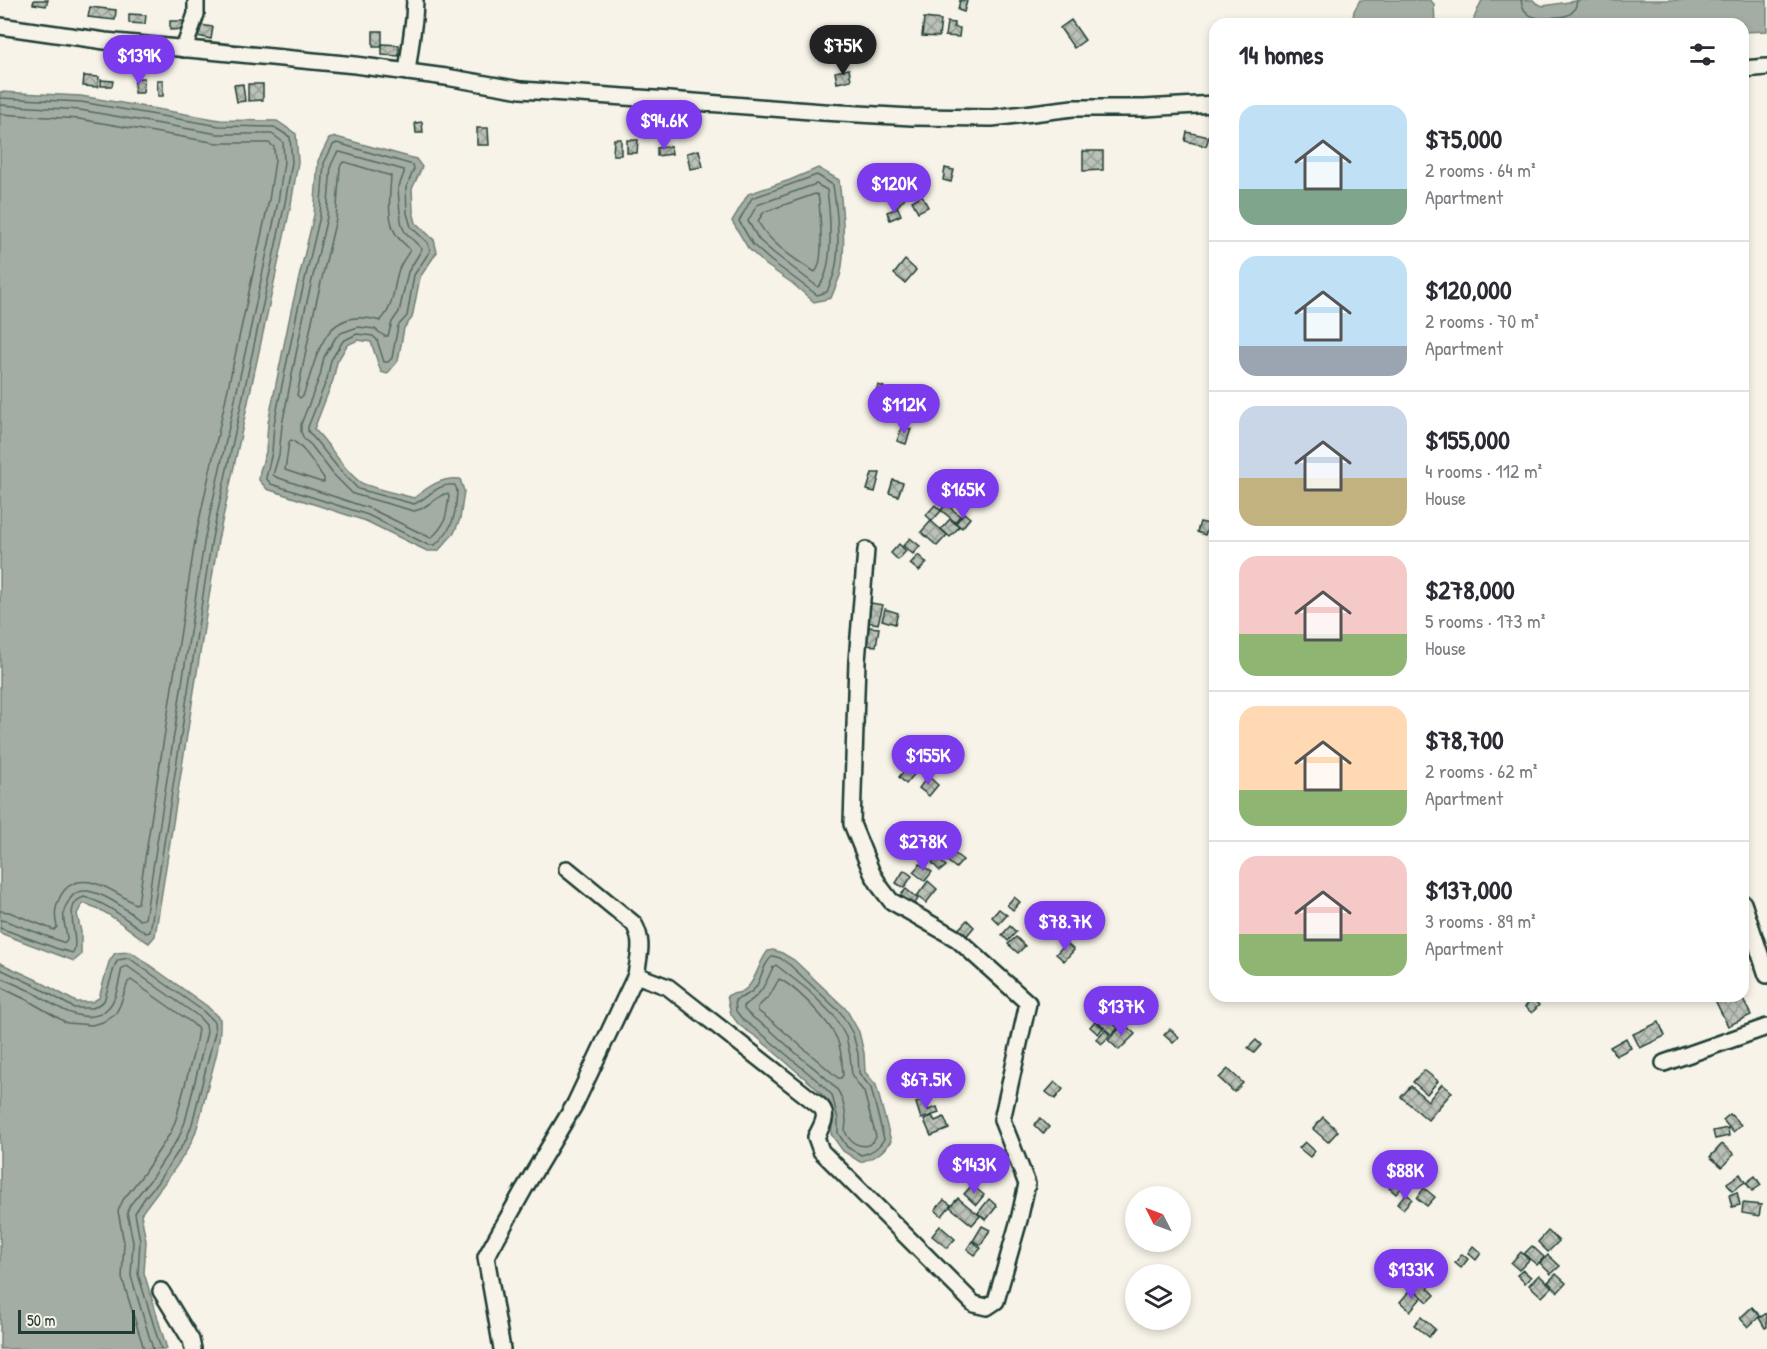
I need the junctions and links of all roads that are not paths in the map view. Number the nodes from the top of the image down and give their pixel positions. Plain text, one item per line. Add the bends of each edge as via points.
1 (196, 0) edge
2 (415, 0) edge
3 (0, 26) edge
4 (183, 49) junction
5 (1767, 67) edge
6 (1749, 68) edge
7 (407, 72) junction
8 (1209, 104) edge
9 (866, 550) dead end
10 (567, 869) dead end
11 (1749, 921) edge
12 (636, 975) junction
13 (1767, 975) edge
14 (1767, 1028) edge
15 (1664, 1064) dead end
16 (161, 1291) dead end
17 (193, 1349) edge
18 (502, 1349) edge

1 - 4 street via 196,14
2 - 7 street
3 - 4 street
4 - 7 street
5 - 6 street
7 - 8 street via 521,90 912,117 992,118 1073,108
9 - 12 street via 857,661 852,824 872,873 891,901 957,939 1028,1003 1002,1120 1027,1184 996,1301 987,1307 974,1304 821,1151 816,1137 825,1116 821,1107 668,987
10 - 12 street via 634,924 641,944
11 - 13 street
12 - 18 street via 575,1104 486,1257
14 - 15 street
16 - 17 street

